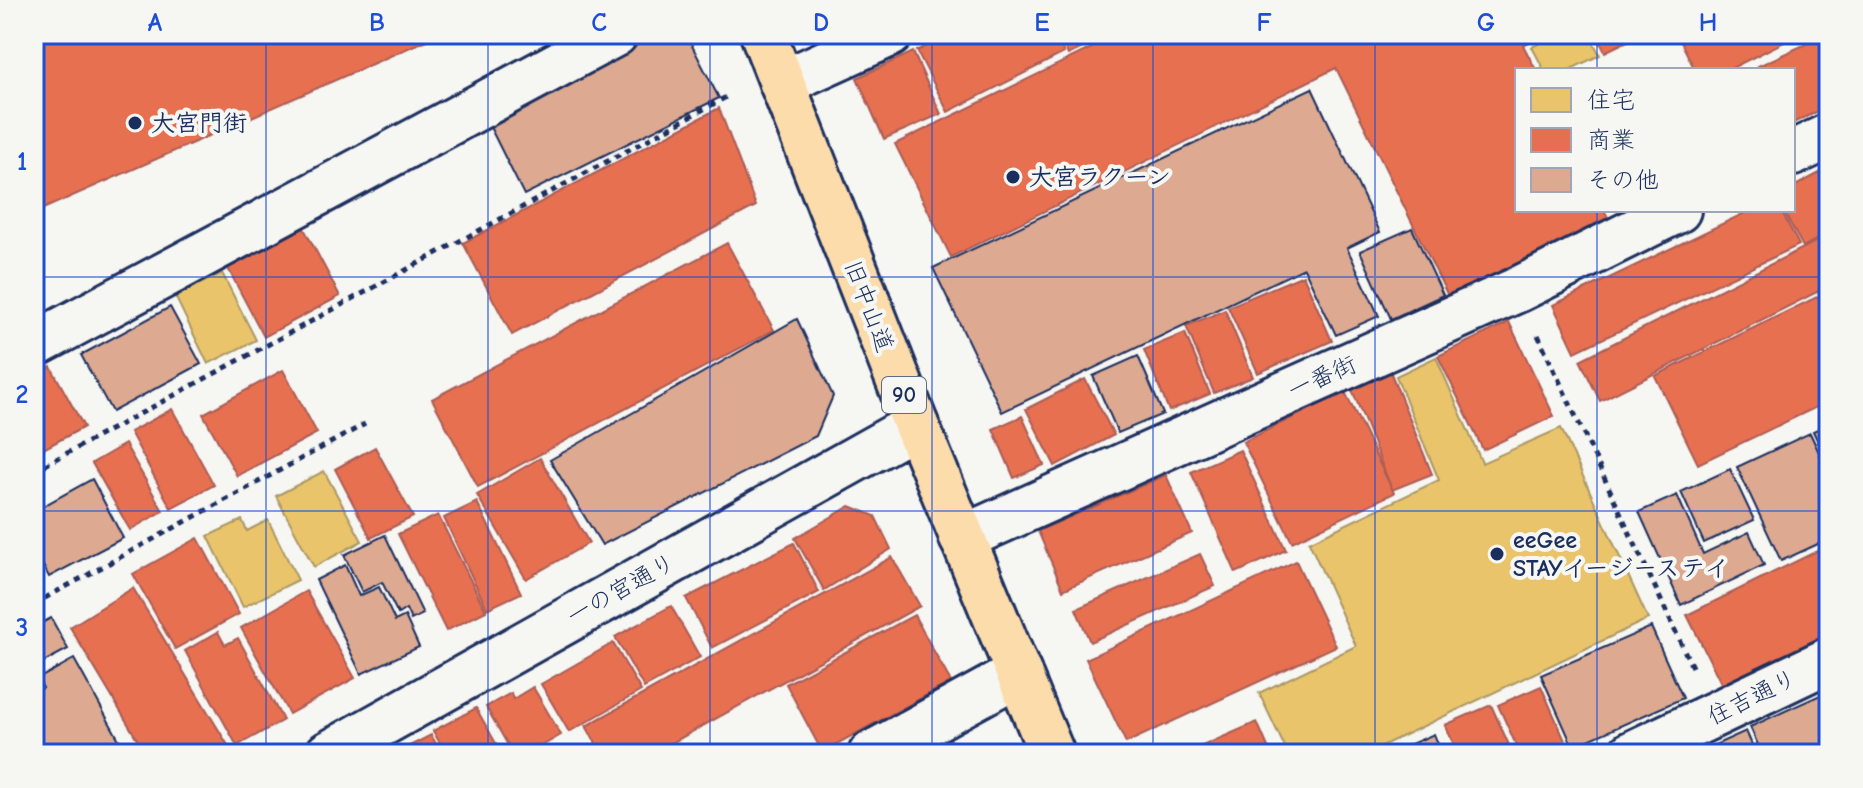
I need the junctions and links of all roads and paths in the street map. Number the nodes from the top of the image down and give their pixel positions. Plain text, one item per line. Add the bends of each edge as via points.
1 (615, 34) edge
2 (890, 34) edge
3 (774, 62) edge
4 (1829, 136) edge
5 (1795, 152) edge
6 (1674, 212) edge
7 (1517, 290) junction
8 (34, 345) edge
9 (365, 424) dead end
10 (916, 425) junction
11 (34, 471) edge
12 (962, 538) junction
13 (34, 604) edge
14 (1829, 660) edge
15 (1019, 673) junction
16 (1714, 715) junction
17 (328, 754) edge
18 (871, 754) edge
19 (1052, 754) edge
20 (1631, 754) edge

1 - 8 street
2 - 3 street
3 - 10 main road, 旧中山道 / 90
3 - 11 path
4 - 5 street
6 - 7 street, 一番街
7 - 12 street, 一番街
7 - 16 path
9 - 13 path
10 - 12 main road, 旧中山道 / 90
10 - 17 street, 一の宮通り
12 - 15 main road, 旧中山道 / 90
14 - 16 street, 住吉通り
15 - 18 street
15 - 19 main road, 旧中山道 / 90
16 - 20 street, 住吉通り

